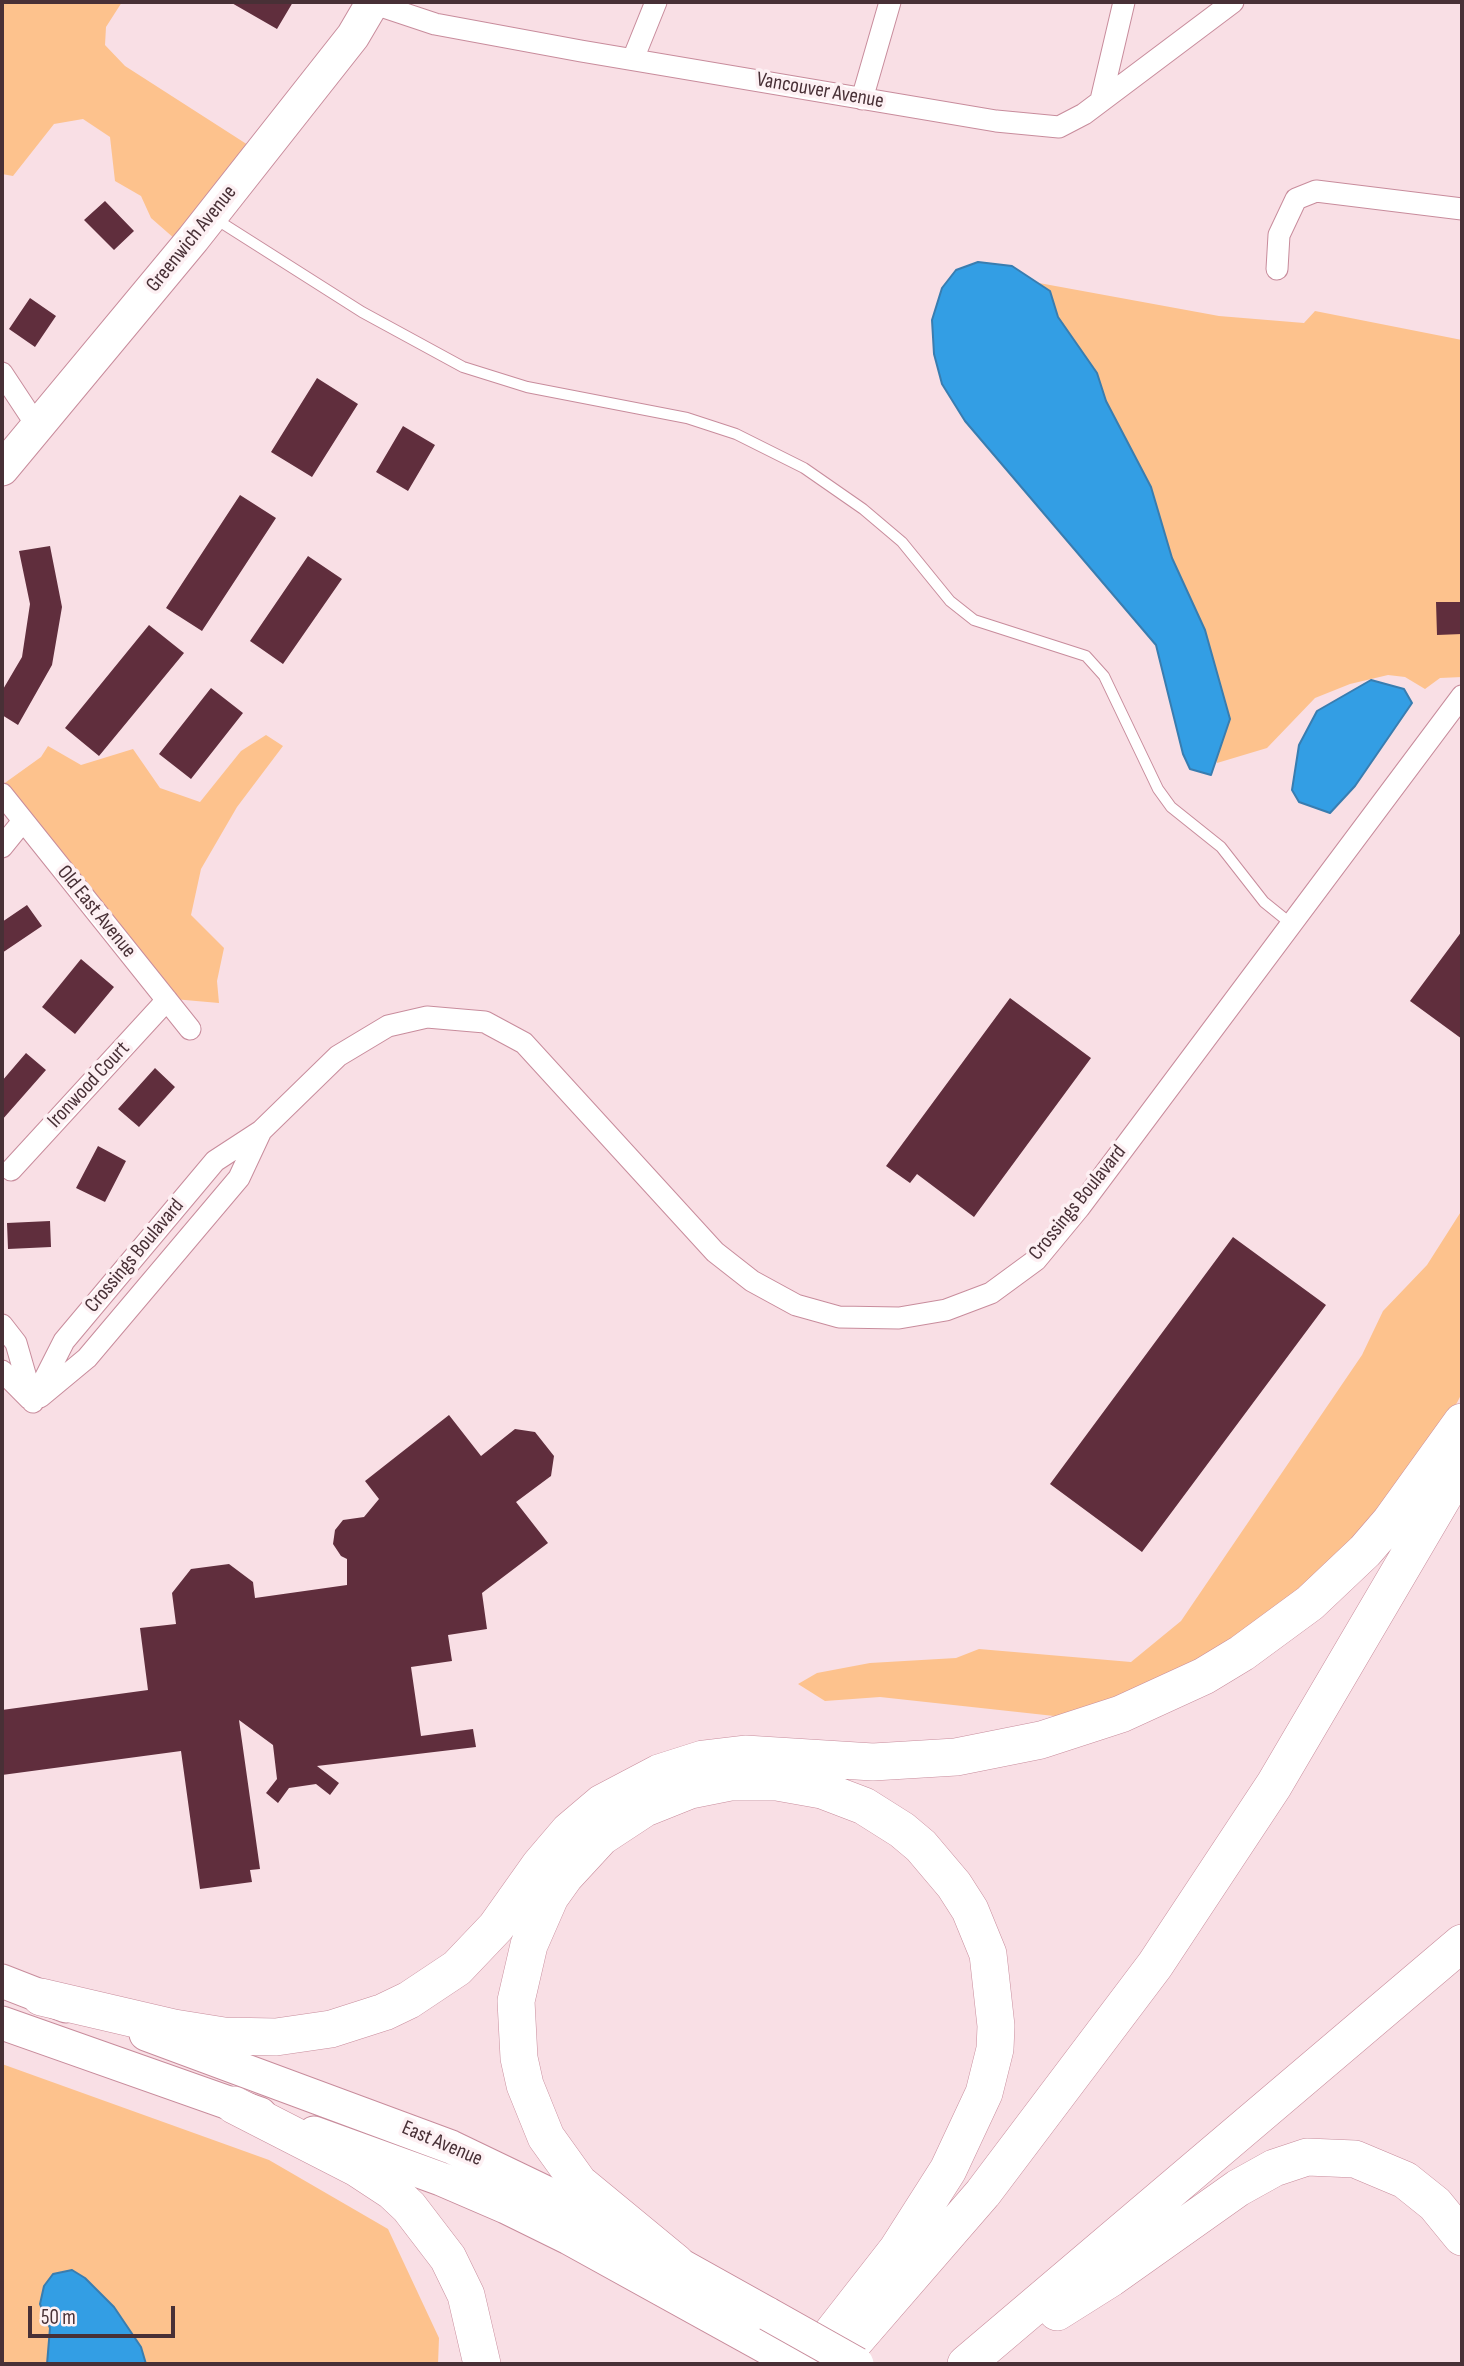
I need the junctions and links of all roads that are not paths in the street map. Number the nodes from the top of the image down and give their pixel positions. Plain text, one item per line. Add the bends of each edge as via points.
1 (656, 2) edge
2 (890, 2) edge
3 (1124, 2) edge
4 (1233, 2) edge
5 (372, 3) edge
6 (633, 59) junction
7 (862, 99) junction
8 (1101, 100) junction
9 (1462, 209) edge
10 (211, 216) junction
11 (1277, 269) dead end
12 (2, 373) edge
13 (37, 426) junction
14 (2, 469) edge
15 (1462, 696) edge
16 (2, 794) edge
17 (23, 821) junction
18 (2, 847) edge
19 (1290, 923) junction
20 (167, 1000) junction
21 (190, 1029) dead end
22 (261, 1130) junction
23 (11, 1170) dead end
24 (2, 1325) edge
25 (2, 1371) edge
26 (33, 1402) junction
27 (1462, 1422) edge
28 (1462, 1465) edge
29 (1462, 1943) edge
30 (2, 1982) edge
31 (41, 1997) junction
32 (2, 2023) edge
33 (234, 2105) junction
34 (1462, 2237) edge
35 (676, 2263) junction
36 (785, 2358) edge
37 (482, 2364) edge
38 (808, 2364) edge
39 (834, 2364) edge
40 (858, 2364) edge
41 (967, 2364) edge
42 (973, 2364) edge

1 - 6 street
2 - 7 street
3 - 8 street
4 - 8 street, Vancouver Avenue
5 - 6 street, Vancouver Avenue via 435,24
5 - 10 main road, Greenwich Avenue via 353,36
6 - 7 street, Vancouver Avenue
7 - 8 street, Vancouver Avenue via 1059,127
9 - 11 street via 1316,191 1296,200 1279,235
10 - 13 main road, Greenwich Avenue
10 - 19 lane via 362,312 463,368 527,387 687,418 736,434 804,468 902,542 950,601 974,620 1086,656 1104,676 1171,807 1221,847 1264,902
12 - 13 street
13 - 14 main road, Greenwich Avenue
15 - 19 street, Crossings Boulavard
16 - 17 street, Old East Avenue
17 - 18 street
17 - 20 street, Old East Avenue
19 - 22 street, Crossings Boulavard via 1079,1208 1036,1259 991,1293 946,1310 899,1318 839,1317 796,1305 751,1281 715,1252 524,1043 485,1022 427,1017 388,1026 338,1056
20 - 21 street, Old East Avenue
20 - 23 street, Ironwood Court
22 - 26 street, Crossings Boulavard via 239,1178 177,1252 88,1358
22 - 26 street, Crossings Boulavard via 215,1161 64,1341
24 - 26 street via 16,1343
25 - 26 street
27 - 31 highway via 1390,1522 1310,1603 1214,1670 1122,1714 1041,1740 956,1757 873,1762 735,1755 659,1773 602,1803 569,1831 496,1927 457,1968 392,2008 331,2029 276,2037 224,2036
28 - 39 highway via 1274,1785 1148,1974 983,2193
29 - 41 highway
30 - 31 main road, East Avenue
31 - 35 main road, East Avenue via 451,2147 578,2208
32 - 33 main road, East Avenue
33 - 36 main road, East Avenue via 376,2154 506,2207
33 - 37 highway via 357,2168 408,2207 448,2258 466,2295
34 - 42 highway via 1435,2204 1405,2179 1354,2159 1307,2157 1238,2188 1111,2278
35 - 38 highway via 579,2183 545,2137 519,2058 516,2001 528,1945 565,1876 601,1838 645,1808 690,1790 730,1782 777,1782 822,1790 864,1806 902,1830 954,1885 970,1909 988,1954 996,2026 984,2093 948,2170 902,2242
35 - 40 main road, East Avenue, bridge

